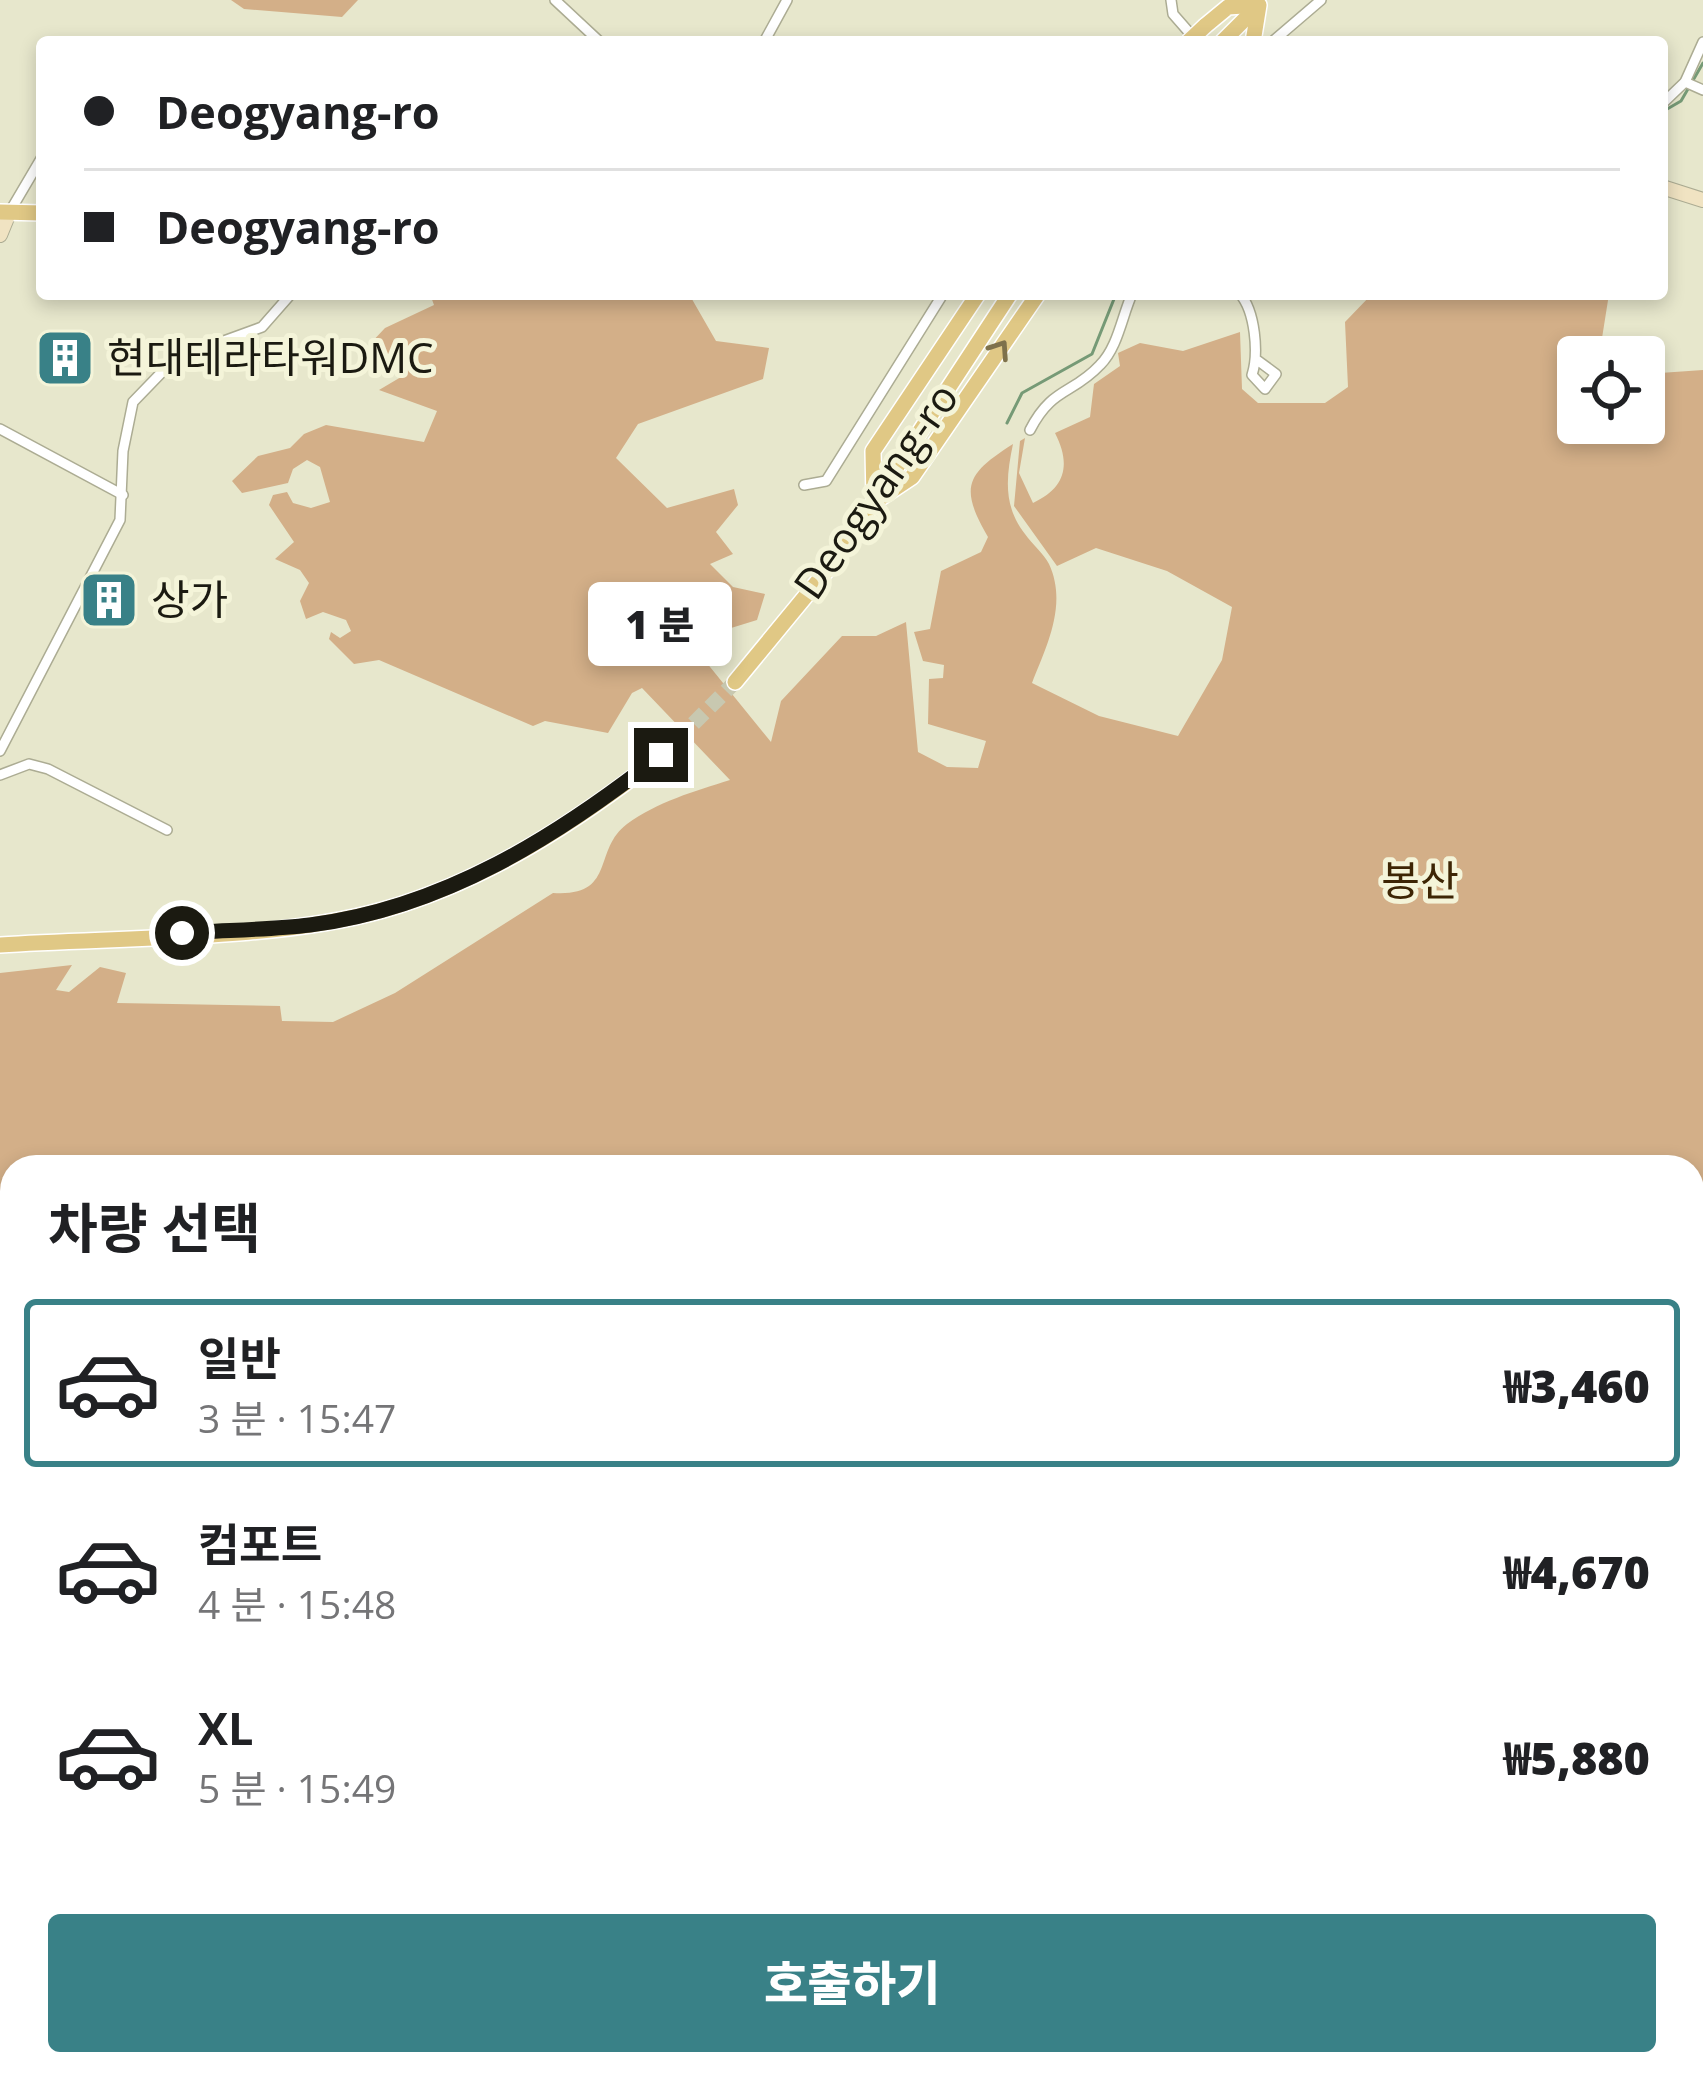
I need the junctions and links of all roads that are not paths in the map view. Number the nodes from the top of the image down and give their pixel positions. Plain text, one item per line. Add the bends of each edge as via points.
1 (555, 0) edge
2 (787, 0) edge
3 (1171, 0) edge
4 (1321, 0) edge
5 (1262, 3) edge
6 (1202, 34) edge
7 (594, 36) edge
8 (767, 36) edge
9 (1228, 36) edge
10 (1254, 36) edge
11 (1279, 36) edge
12 (1703, 42) edge
13 (1685, 82) junction
14 (1701, 89) edge
15 (1668, 98) edge
16 (36, 166) edge
17 (1668, 189) edge
18 (1703, 200) edge
19 (5, 212) edge
20 (36, 213) edge
21 (0, 235) edge
22 (286, 300) edge
23 (939, 300) edge
24 (974, 300) edge
25 (1006, 300) edge
26 (1034, 300) edge
27 (1130, 300) edge
28 (1246, 300) edge
29 (1257, 360) dead end
30 (0, 430) edge
31 (1030, 430) dead end
32 (804, 485) dead end
33 (123, 494) junction
34 (874, 501) junction
35 (735, 682) tunnel mouth
36 (0, 751) edge
37 (661, 755) tunnel mouth
38 (0, 775) edge
39 (167, 830) dead end
40 (0, 945) edge

1 - 7 street
2 - 8 street
3 - 6 street via 1172,14
4 - 11 street
5 - 6 main road via 1228,7
5 - 9 main road
5 - 10 main road
12 - 13 street
13 - 14 street
13 - 15 street
16 - 19 street
17 - 18 main road
19 - 20 main road
19 - 21 main road
22 - 33 street via 262,327 191,353 133,402
23 - 32 street via 826,481
24 - 34 main road via 873,451
25 - 34 main road, Deogyang-ro
34 -> 26 main road via 913,477
27 - 31 street via 1106,358 1045,401
28 - 29 street
30 - 33 street
33 - 36 street via 112,540
34 - 35 main road, Deogyang-ro
37 - 40 main road via 532,848 382,910 311,925
38 - 39 street via 29,764 48,769

